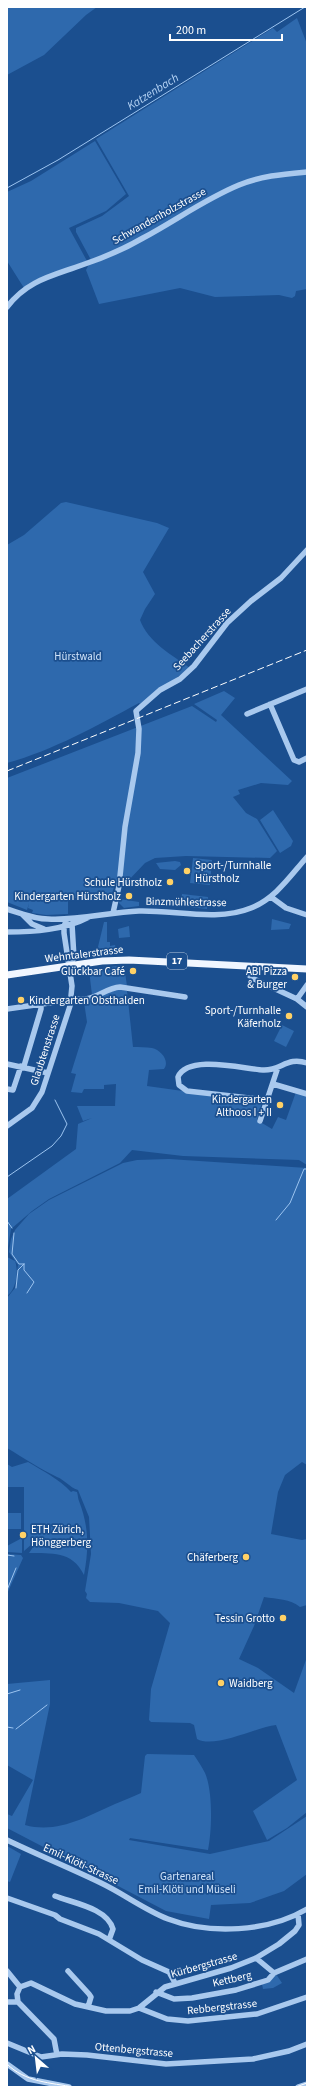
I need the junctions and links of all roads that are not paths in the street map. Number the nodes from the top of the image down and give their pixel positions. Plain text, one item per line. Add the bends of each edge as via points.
1 (307, 172) edge
2 (7, 307) edge
3 (307, 551) edge
4 (307, 689) edge
5 (270, 704) junction
6 (247, 714) dead end
7 (307, 758) edge
8 (307, 857) edge
9 (271, 897) junction
10 (7, 909) edge
11 (113, 913) junction
12 (22, 914) junction
13 (307, 915) edge
14 (91, 916) junction
15 (39, 918) junction
16 (47, 919) junction
17 (66, 919) junction
18 (32, 924) junction
19 (72, 924) junction
20 (64, 926) junction
21 (46, 929) junction
22 (7, 932) edge
23 (23, 932) junction
24 (70, 965) junction
25 (248, 966) junction
26 (307, 970) edge
27 (7, 975) edge
28 (307, 985) edge
29 (185, 997) dead end
30 (297, 999) junction
31 (71, 1000) junction
32 (41, 1004) junction
33 (307, 1007) edge
34 (7, 1009) edge
35 (307, 1063) edge
36 (7, 1064) edge
37 (23, 1066) junction
38 (278, 1067) junction
39 (48, 1073) junction
40 (273, 1084) junction
41 (7, 1089) edge
42 (307, 1094) edge
43 (268, 1100) junction
44 (260, 1121) dead end
45 (7, 1126) edge
46 (7, 1840) edge
47 (55, 1896) dead end
48 (7, 1898) edge
49 (307, 1909) edge
50 (298, 1914) junction
51 (109, 1940) junction
52 (256, 1958) junction
53 (307, 1959) edge
54 (68, 1970) dead end
55 (7, 1971) edge
56 (274, 1973) junction
57 (175, 1983) junction
58 (20, 1987) junction
59 (156, 1992) junction
60 (307, 1997) edge
61 (7, 2002) edge
62 (18, 2002) junction
63 (88, 2007) junction
64 (139, 2008) junction
65 (7, 2044) edge
66 (307, 2044) edge
67 (57, 2055) junction
68 (7, 2064) edge
69 (307, 2084) edge
70 (69, 2087) edge
71 (298, 2087) edge

1 - 2 street, Schwandenholzstrasse via 239,184 142,239 99,259 36,281 15,296
3 - 11 street, Seebacherstrasse via 280,578 227,623 194,666 136,711 139,729 138,752
4 - 5 street
5 - 6 street
5 - 7 street via 294,760 299,762
8 - 9 street, Binzmühlestrasse
9 - 11 street, Binzmühlestrasse via 250,908 227,914 140,911
9 - 13 street via 286,908
10 - 12 street, Binzmühlestrasse
11 - 14 street, Binzmühlestrasse
12 - 15 street, Binzmühlestrasse
12 - 18 street
14 - 17 street, Binzmühlestrasse
14 - 19 street, Binzmühlestrasse
15 - 16 street, Binzmühlestrasse
15 - 18 street
16 - 17 street, Binzmühlestrasse
16 - 21 street
17 - 19 street
17 - 20 street
18 - 21 street
18 - 23 street
19 - 20 street, Binzmühlestrasse
19 - 24 street via 74,958
20 - 21 street, Binzmühlestrasse
20 - 24 street
21 - 23 street, Binzmühlestrasse
22 - 23 street, Binzmühlestrasse
24 - 25 main road, Wehntalerstrasse / 17 via 102,961 152,960
24 - 27 main road, Wehntalerstrasse / 17
24 - 31 street, Glaubtenstrasse
25 - 26 main road, Wehntalerstrasse / 17
25 - 30 street via 248,972 254,980
28 - 30 street
29 - 31 street via 120,987 111,988 87,1000
30 - 33 street
31 - 32 street
31 - 39 street, Glaubtenstrasse
32 - 34 street
32 - 37 street
35 - 38 street via 291,1061
36 - 37 street
37 - 39 street
37 - 41 street via 13,1090
38 - 40 street
38 - 43 street via 264,1070 203,1065 185,1068 178,1077 179,1085 187,1091
39 - 45 street, Glaubtenstrasse via 42,1092 34,1105
40 - 42 street
40 - 43 street
43 - 44 street
46 - 50 street, Emil-Klöti-Strasse via 87,1876 151,1911 181,1923 215,1929 241,1928 267,1924
47 - 51 street via 108,1918 113,1928
48 - 51 street via 55,1915
49 - 50 street, Emil-Klöti-Strasse
50 - 52 street, Kürbergstrasse via 299,1925 295,1932
51 - 57 street via 142,1960 169,1972
52 - 56 street
52 - 57 street, Kürbergstrasse via 231,1968
53 - 56 street, Kettberg
54 - 63 street via 91,1997
55 - 58 street
56 - 59 street, Kettberg via 265,1982 192,1998 170,1998
57 - 59 street, Kürbergstrasse
58 - 62 street via 17,1994
58 - 63 street via 31,1983 62,1999
59 - 64 street, Kürbergstrasse
60 - 64 street, Rebbergstrasse via 257,2014 188,2021 167,2019
61 - 62 street
62 - 67 street via 54,2039
63 - 64 street via 118,2012
65 - 67 street, Ottenbergstrasse via 41,2057
66 - 67 street, Ottenbergstrasse via 253,2059 177,2064 87,2055
68 - 70 street via 28,2079
69 - 71 street

